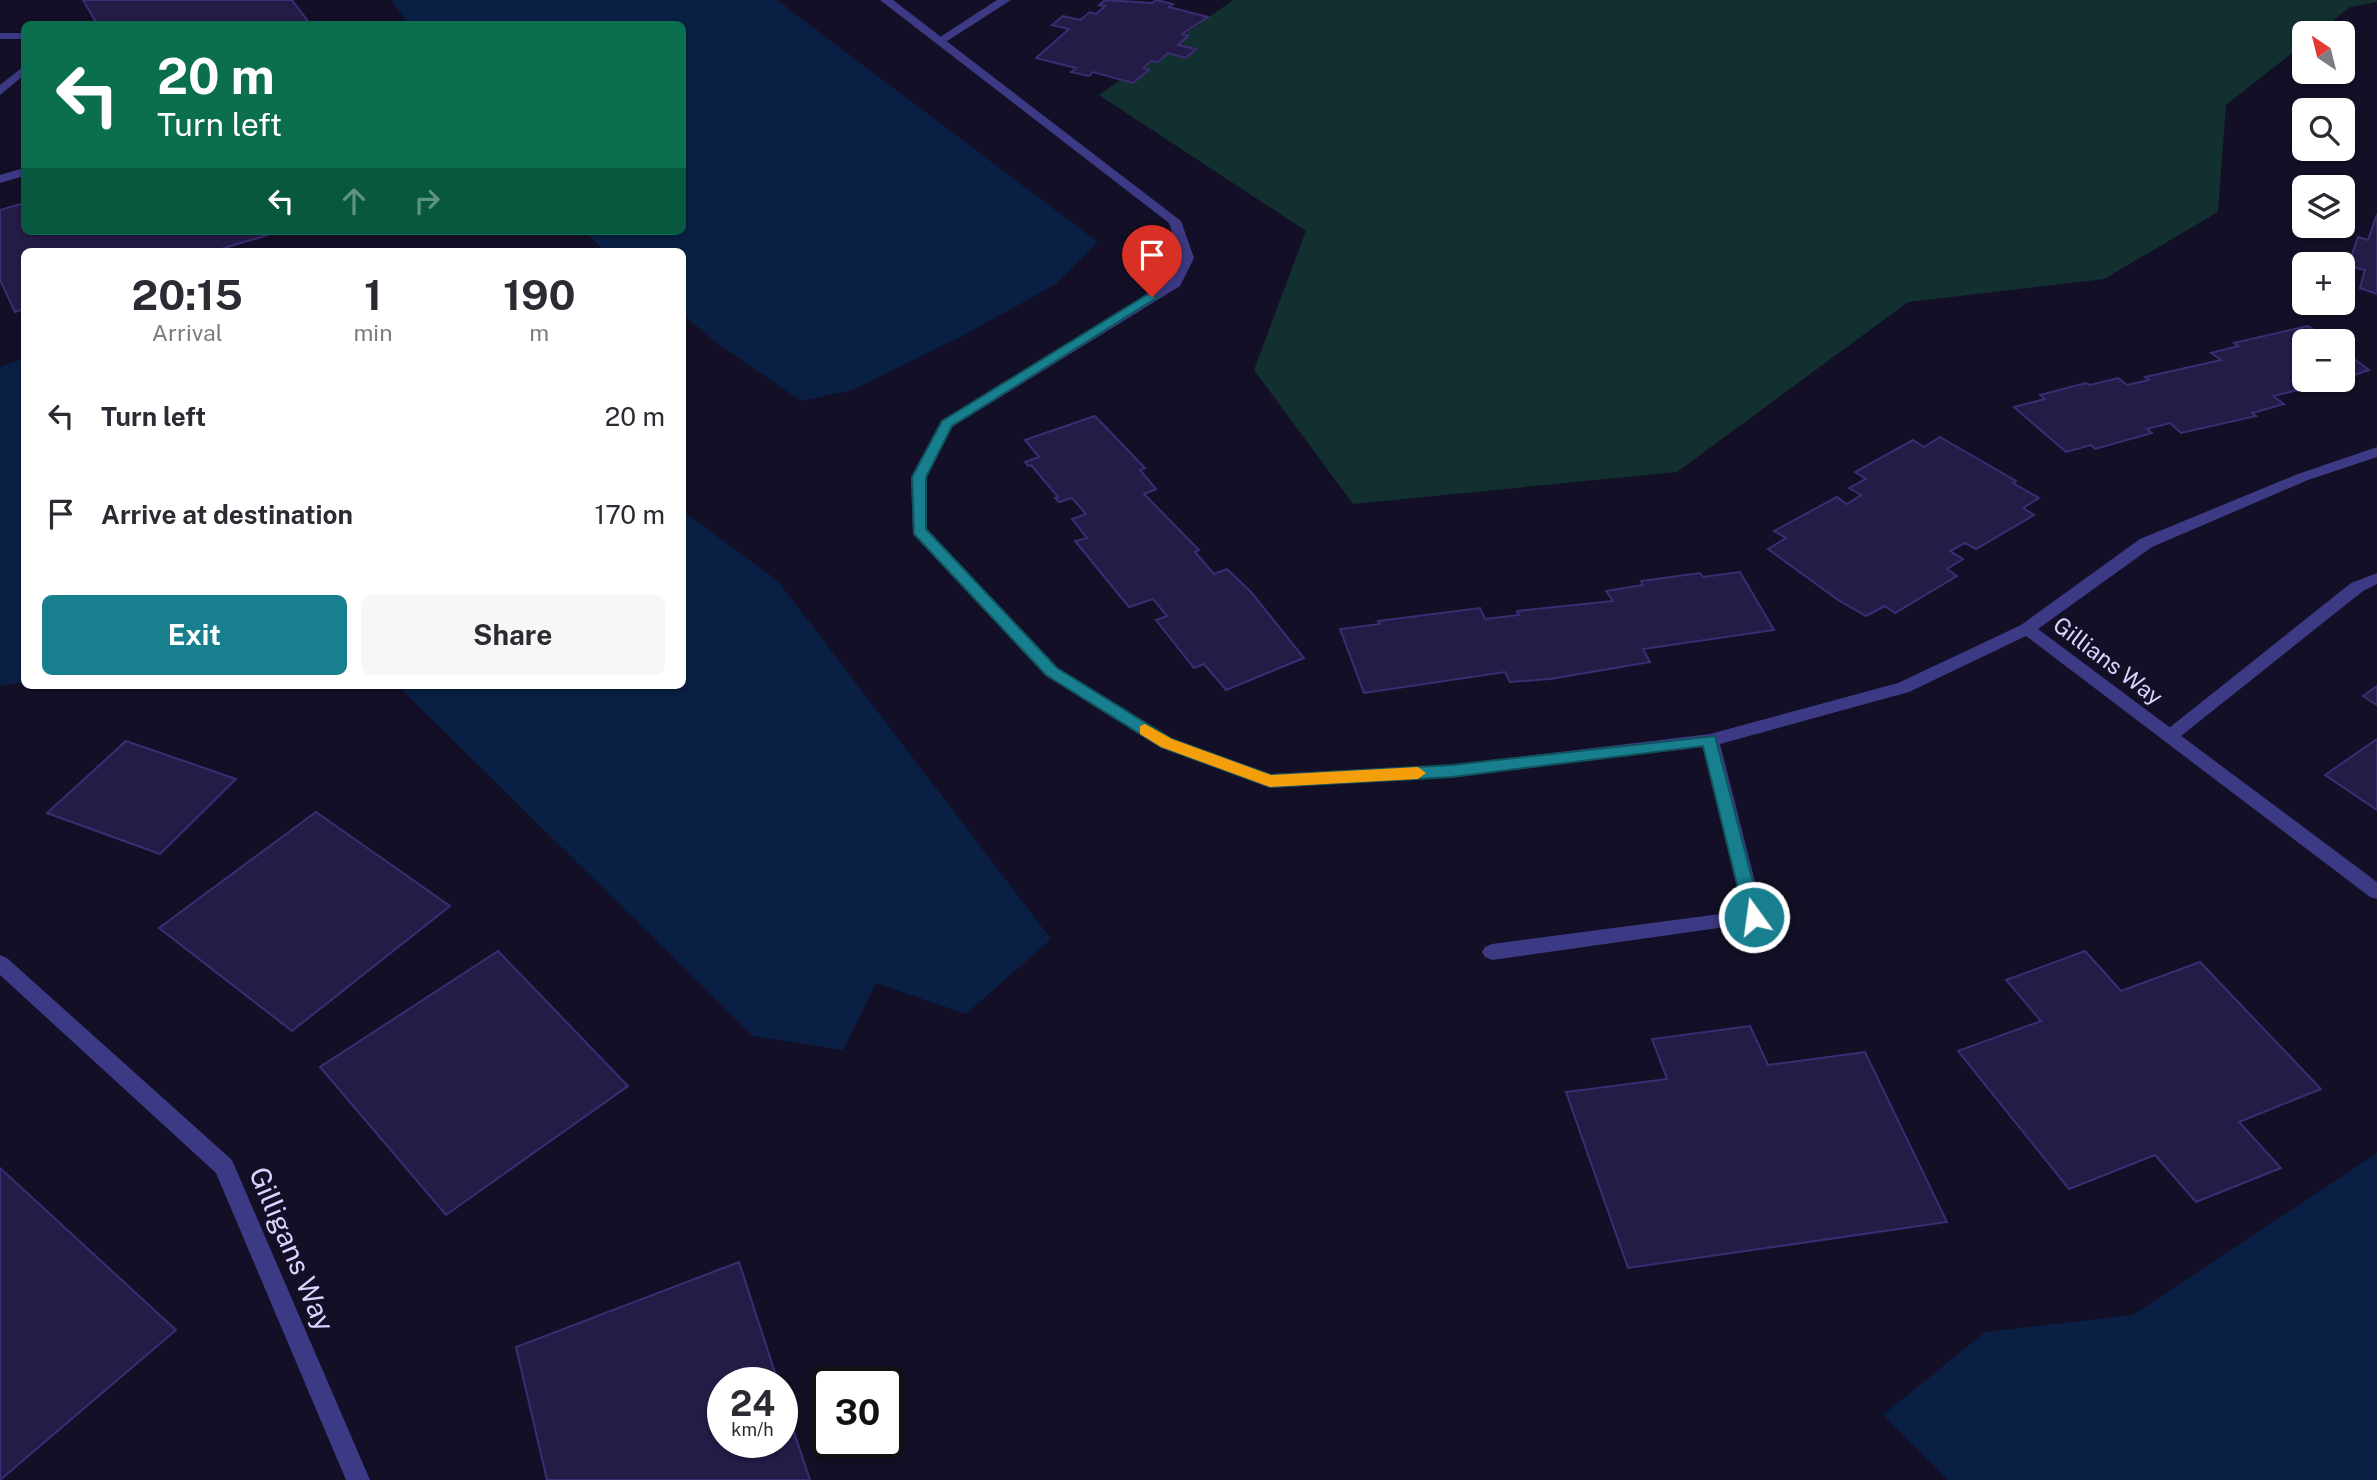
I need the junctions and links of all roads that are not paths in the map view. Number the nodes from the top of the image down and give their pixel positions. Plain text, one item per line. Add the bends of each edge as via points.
1 (886, 0) edge
2 (1004, 0) edge
3 (0, 36) edge
4 (21, 36) edge
5 (940, 41) junction
6 (21, 72) edge
7 (0, 91) edge
8 (21, 173) edge
9 (0, 179) edge
10 (2377, 452) edge
11 (2377, 578) edge
12 (2027, 629) junction
13 (2170, 736) junction
14 (1710, 740) junction
15 (2377, 892) edge
16 (1492, 952) dead end
17 (0, 963) edge
18 (358, 1480) edge

1 - 5 street
2 - 5 street
3 - 4 street
5 - 14 street via 1175,221 1187,258 1175,283 946,424 919,477 919,530 1052,671 1166,743 1270,781 1452,771
6 - 7 street
8 - 9 street
10 - 12 street, Gillians Way via 2303,477 2147,543
11 - 13 street via 2357,587
12 - 13 street, Gillians Way
12 - 14 street via 1903,688
13 - 15 street, Gillians Way
14 - 16 street via 1754,917
17 - 18 street, Gilligans Way via 224,1167

